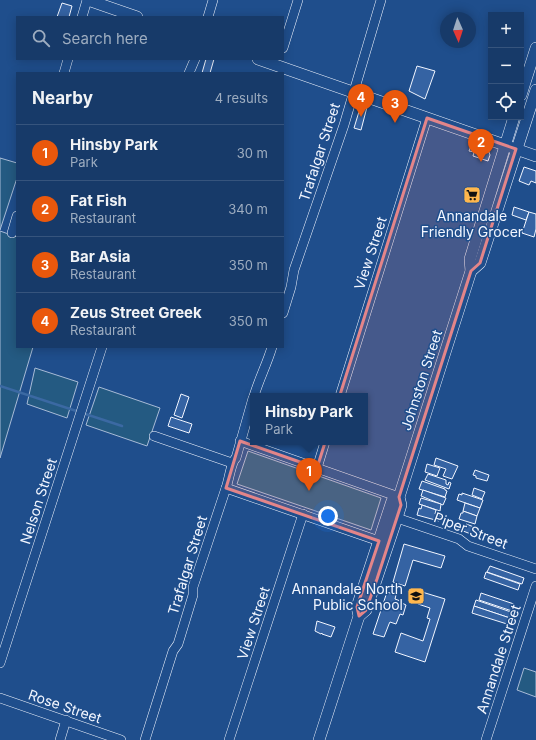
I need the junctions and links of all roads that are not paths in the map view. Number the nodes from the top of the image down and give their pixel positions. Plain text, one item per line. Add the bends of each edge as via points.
1 (87, 0) edge
2 (213, 0) edge
3 (298, 0) edge
4 (382, 0) edge
5 (82, 16) edge
6 (133, 16) edge
7 (208, 16) edge
8 (284, 45) edge
9 (536, 48) edge
10 (68, 60) edge
11 (194, 60) edge
12 (263, 60) edge
13 (279, 63) edge
14 (64, 72) edge
15 (189, 72) edge
16 (524, 86) edge
17 (536, 90) edge
18 (353, 92) junction
19 (427, 118) junction
20 (513, 120) edge
21 (505, 145) junction
22 (516, 149) junction
23 (536, 156) edge
24 (16, 219) edge
25 (12, 233) dead end
26 (471, 271) junction
27 (284, 310) edge
28 (102, 348) edge
29 (272, 348) edge
30 (254, 393) edge
31 (341, 393) edge
32 (250, 407) edge
33 (154, 436) dead end
34 (240, 441) junction
35 (250, 445) edge
36 (251, 445) edge
37 (324, 445) edge
38 (232, 463) junction
39 (317, 468) junction
40 (226, 488) junction
41 (399, 497) junction
42 (302, 514) junction
43 (397, 518) junction
44 (379, 541) junction
45 (536, 569) edge
46 (536, 586) edge
47 (359, 616) junction
48 (0, 663) edge
49 (0, 698) edge
50 (66, 720) junction
51 (60, 740) edge
52 (121, 740) edge
53 (145, 740) edge
54 (229, 740) edge
55 (319, 740) edge
56 (486, 740) edge

1 - 5 street
1 - 6 main road
2 - 7 street
3 - 8 street
4 - 18 street, Trafalgar Street
9 - 16 main road
10 - 14 street
11 - 15 street
12 - 13 main road
13 - 18 main road
17 - 22 main road, Johnston Street
18 - 19 main road
18 - 27 street, Trafalgar Street via 294,270 292,287
19 - 21 main road
19 - 31 street, View Street
20 - 21 main road, Johnston Street
21 - 22 main road
21 - 26 main road, Johnston Street via 470,259
22 - 23 main road
22 - 26 main road, Johnston Street via 480,263
24 - 25 street
26 - 41 main road, Johnston Street
28 - 48 street, Nelson Street
29 - 30 street, Trafalgar Street
32 - 34 street, Trafalgar Street
33 - 38 street
34 - 35 street
34 - 38 street, Trafalgar Street via 236,458
36 - 39 street
37 - 39 street
38 - 40 street, Trafalgar Street
39 - 41 street
40 - 42 street
40 - 53 street, Trafalgar Street via 193,586 193,595 178,644 173,651
41 - 43 main road, Johnston Street via 401,505
41 - 44 main road, Johnston Street via 392,501
42 - 44 street
42 - 54 street, View Street
43 - 45 street, Piper Street
43 - 47 main road, Johnston Street via 366,610
44 - 47 main road, Johnston Street via 358,607
46 - 56 street, Annandale Street
47 - 55 main road, Johnston Street
49 - 50 street, Rose Street
50 - 51 street
50 - 52 street, Rose Street

